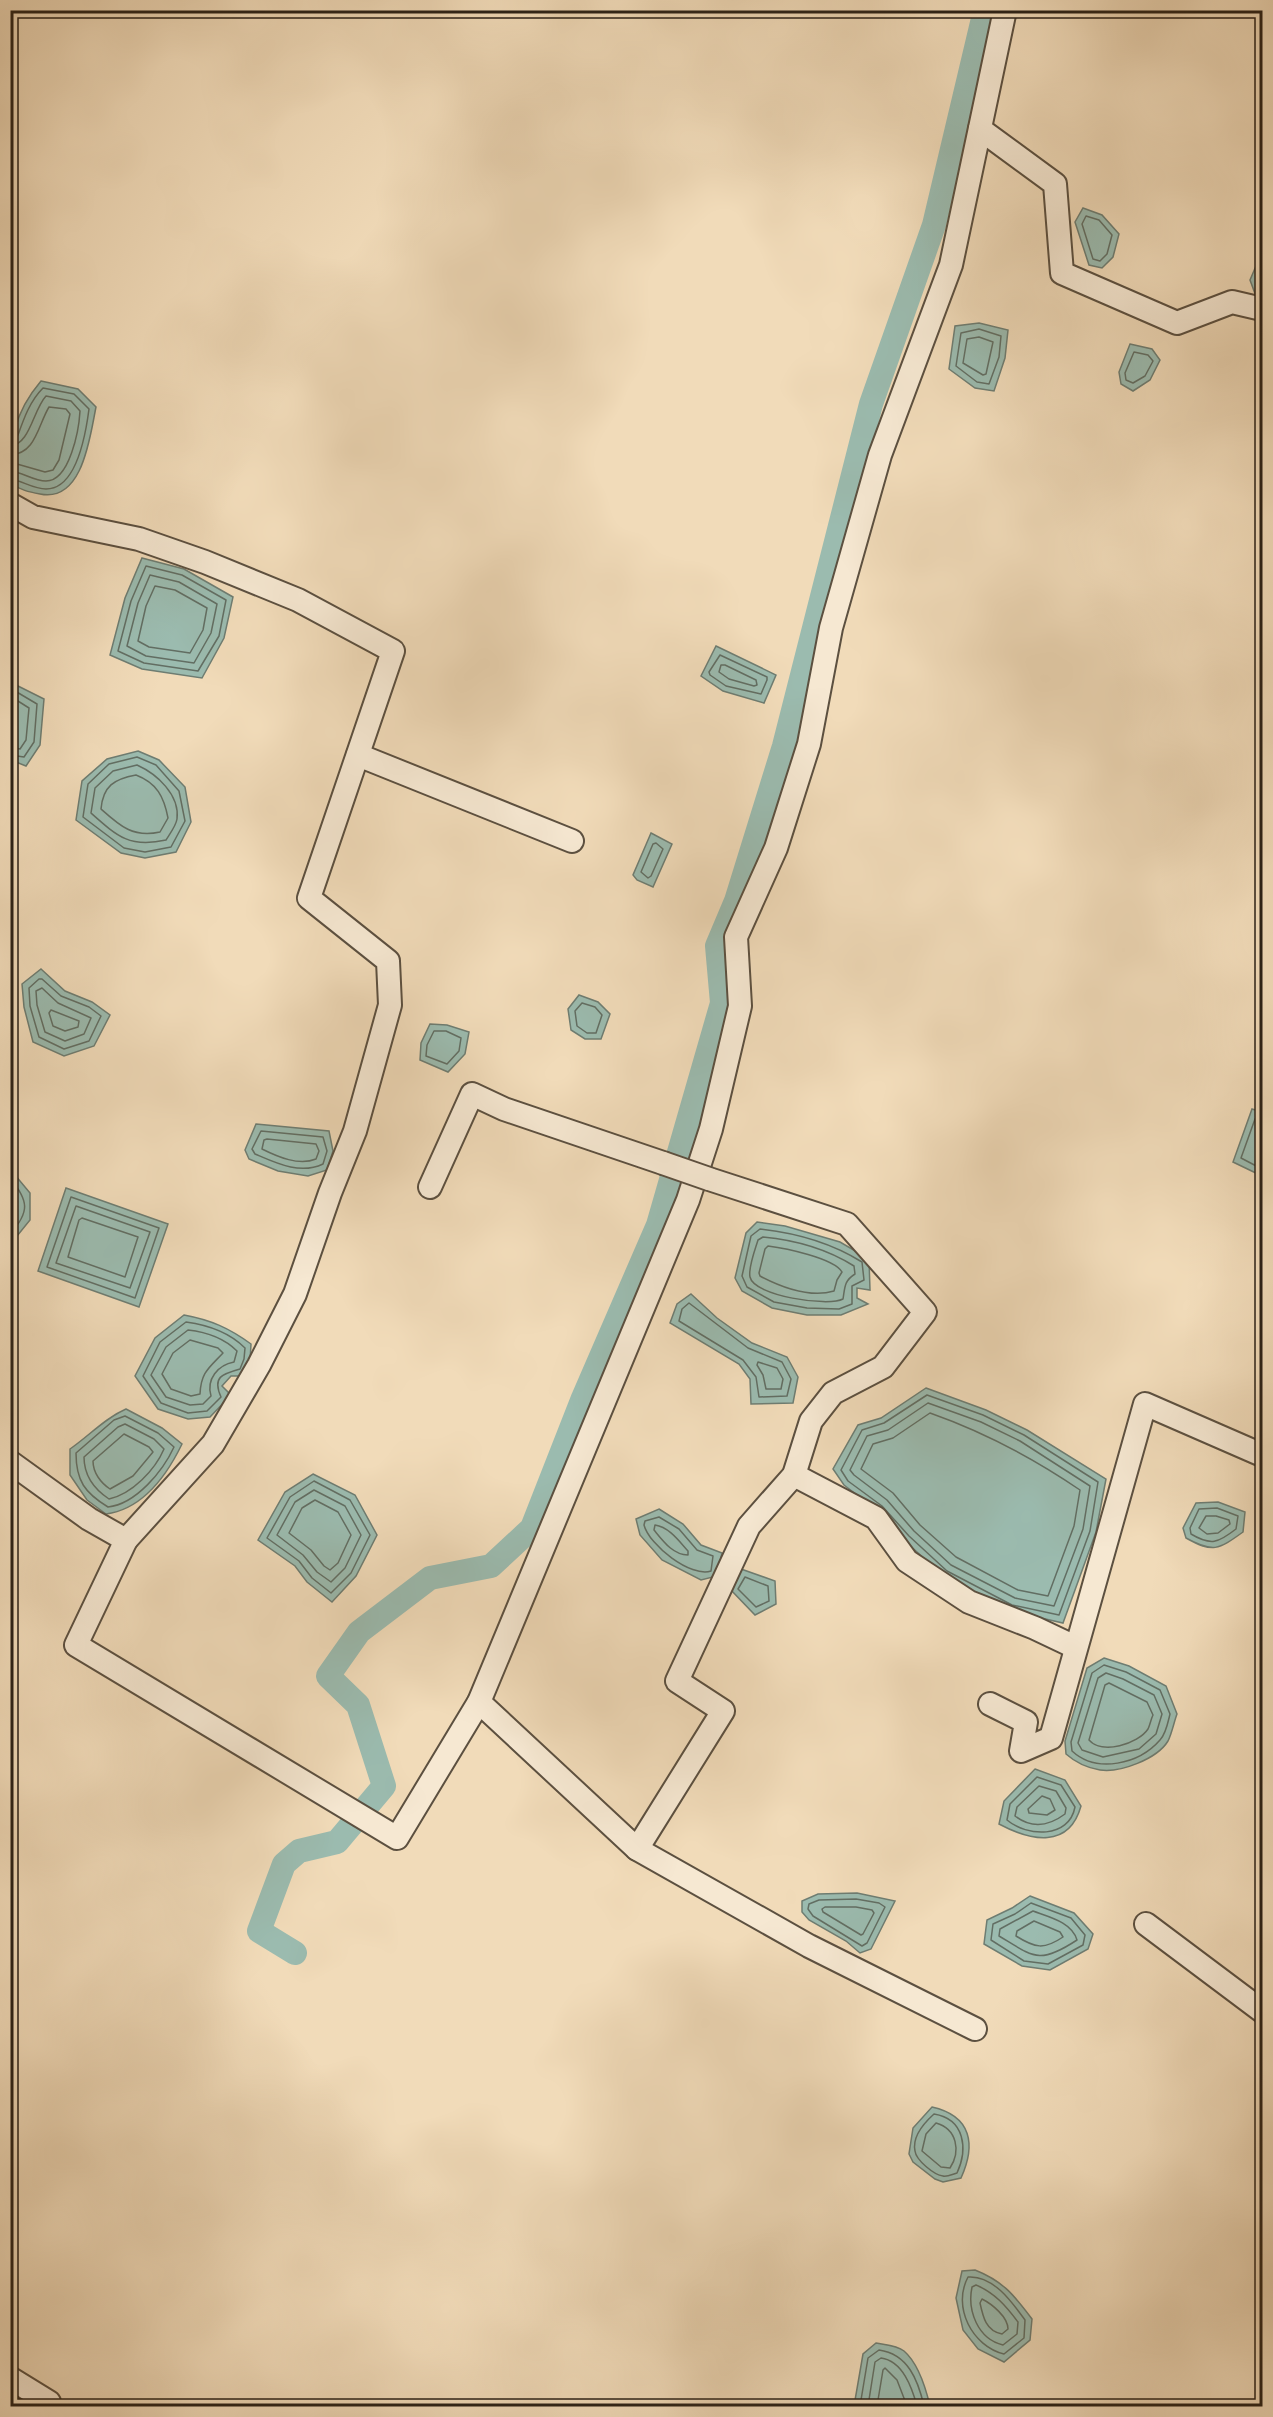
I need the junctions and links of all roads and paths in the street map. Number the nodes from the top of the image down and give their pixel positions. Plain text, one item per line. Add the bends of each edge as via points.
1 (1005, 10) edge
2 (980, 129) junction
3 (1263, 309) edge
4 (10, 504) edge
5 (358, 755) junction
6 (572, 841) dead end
7 (430, 1187) dead end
8 (1263, 1455) edge
9 (10, 1462) edge
10 (794, 1475) junction
11 (126, 1540) junction
12 (1075, 1647) junction
13 (479, 1702) junction
14 (990, 1704) dead end
15 (637, 1849) junction
16 (1146, 1924) dead end
17 (1263, 2011) edge
18 (975, 2030) dead end
19 (10, 2378) edge
20 (46, 2406) edge

1 - 2 street
2 - 3 street via 1054,184 1062,273 1177,323 1232,302
2 - 13 street via 951,265 880,455 831,628 809,744 776,848 736,937 740,1006 711,1129 688,1200
4 - 5 street via 33,517 139,539 205,562 298,600 393,651
5 - 6 street
5 - 11 street via 309,898 388,961 390,1005 356,1131 295,1294 259,1365 213,1444
7 - 10 street, bridge via 472,1094 504,1109 847,1224 925,1312 883,1368 833,1393 812,1421
8 - 12 street via 1145,1404
9 - 11 street via 89,1519
10 - 12 street via 876,1518 907,1561 969,1602
10 - 15 street via 749,1526 677,1681 723,1711
11 - 13 street via 76,1645 397,1838
12 - 14 street via 1051,1738 1021,1751 1026,1722
13 - 15 street
15 - 18 street via 809,1946
16 - 17 street
19 - 20 street via 49,2402

